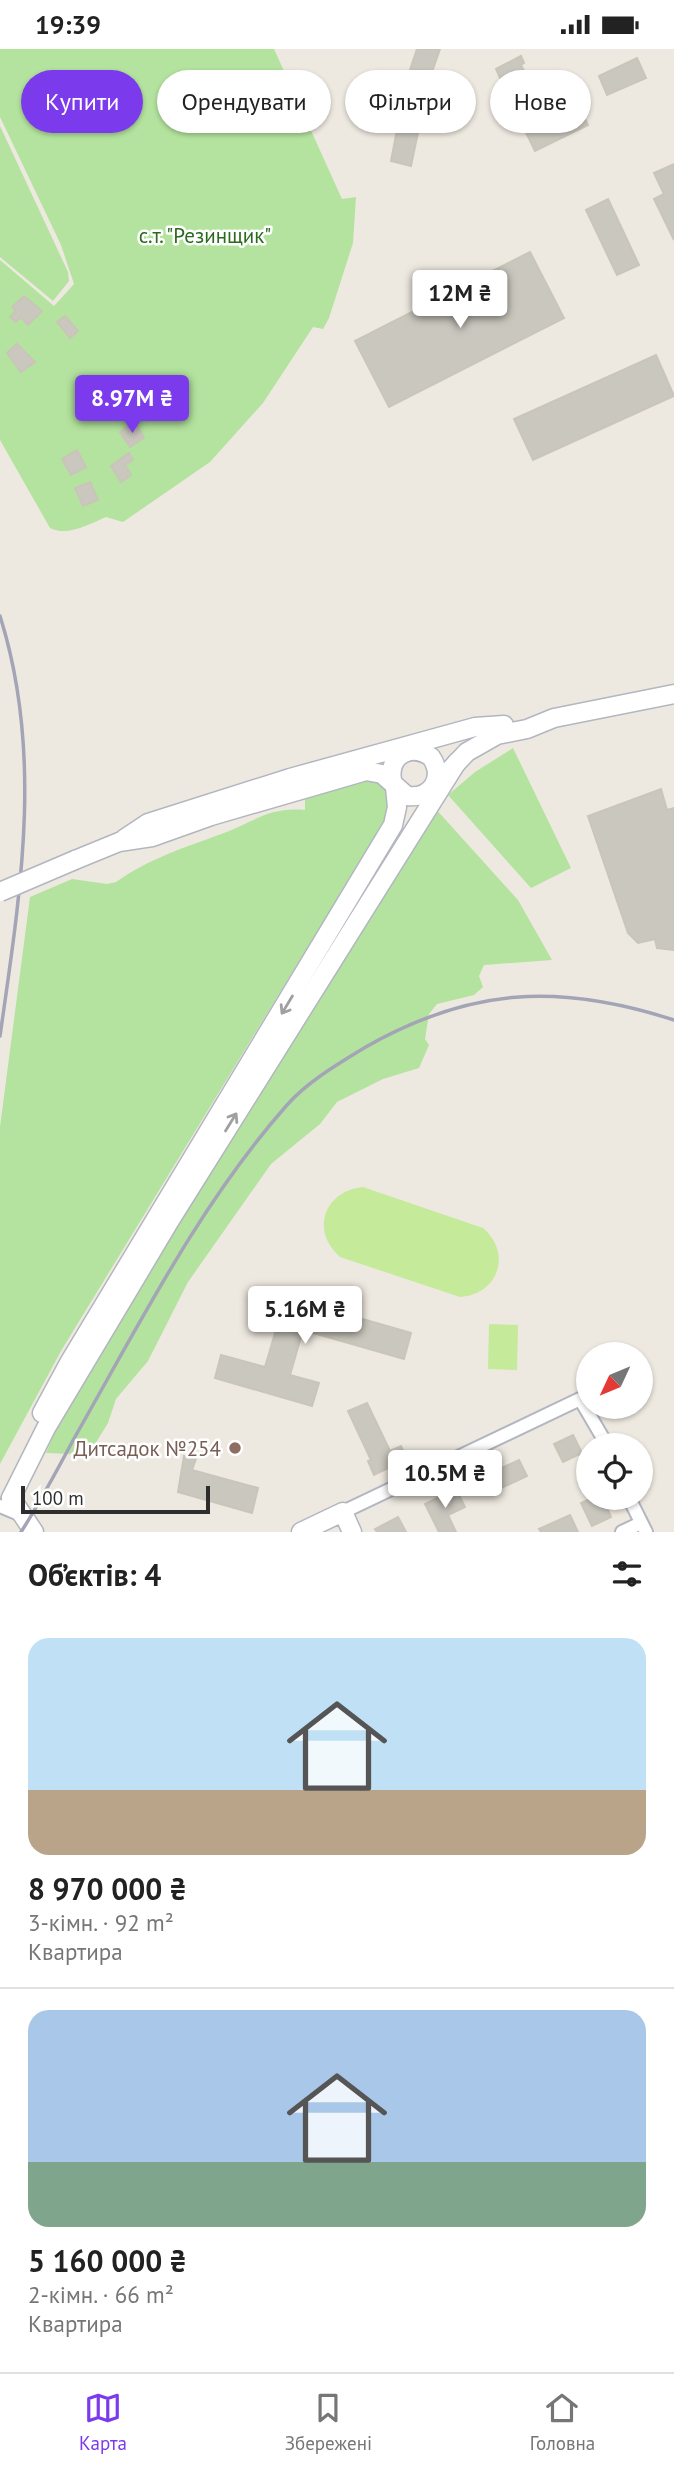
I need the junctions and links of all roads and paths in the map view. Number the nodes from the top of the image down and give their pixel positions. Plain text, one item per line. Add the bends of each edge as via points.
1 (674, 694) edge
2 (554, 718) junction
3 (504, 725) junction
4 (401, 751) junction
5 (457, 762) junction
6 (393, 783) junction
7 (432, 788) junction
8 (119, 842) junction
9 (0, 892) edge
10 (334, 956) junction
11 (600, 1433) edge
12 (10, 1506) edge
13 (635, 1510) edge
14 (343, 1512) junction
15 (644, 1528) edge
16 (34, 1532) edge
17 (300, 1532) edge
18 (352, 1532) edge
19 (622, 1532) edge

1 - 2 street
2 - 3 street
2 - 5 street via 484,740
3 - 4 street
3 - 4 street via 475,727
4 - 6 street via 392,764
4 - 7 street via 431,757 438,771
4 - 8 street via 148,823
5 - 7 street
5 - 10 street via 351,936
6 - 7 street via 407,796 423,795
6 - 8 street via 375,771 366,771 152,837
6 -> 12 street via 397,807 393,825 69,1363 16,1461
7 - 10 street via 343,932
8 - 9 street, bridge
12 -> 10 street via 46,1428
11 - 14 street via 580,1399
12 - 16 street
13 - 15 street
14 - 17 street
14 - 18 street
15 - 19 street

